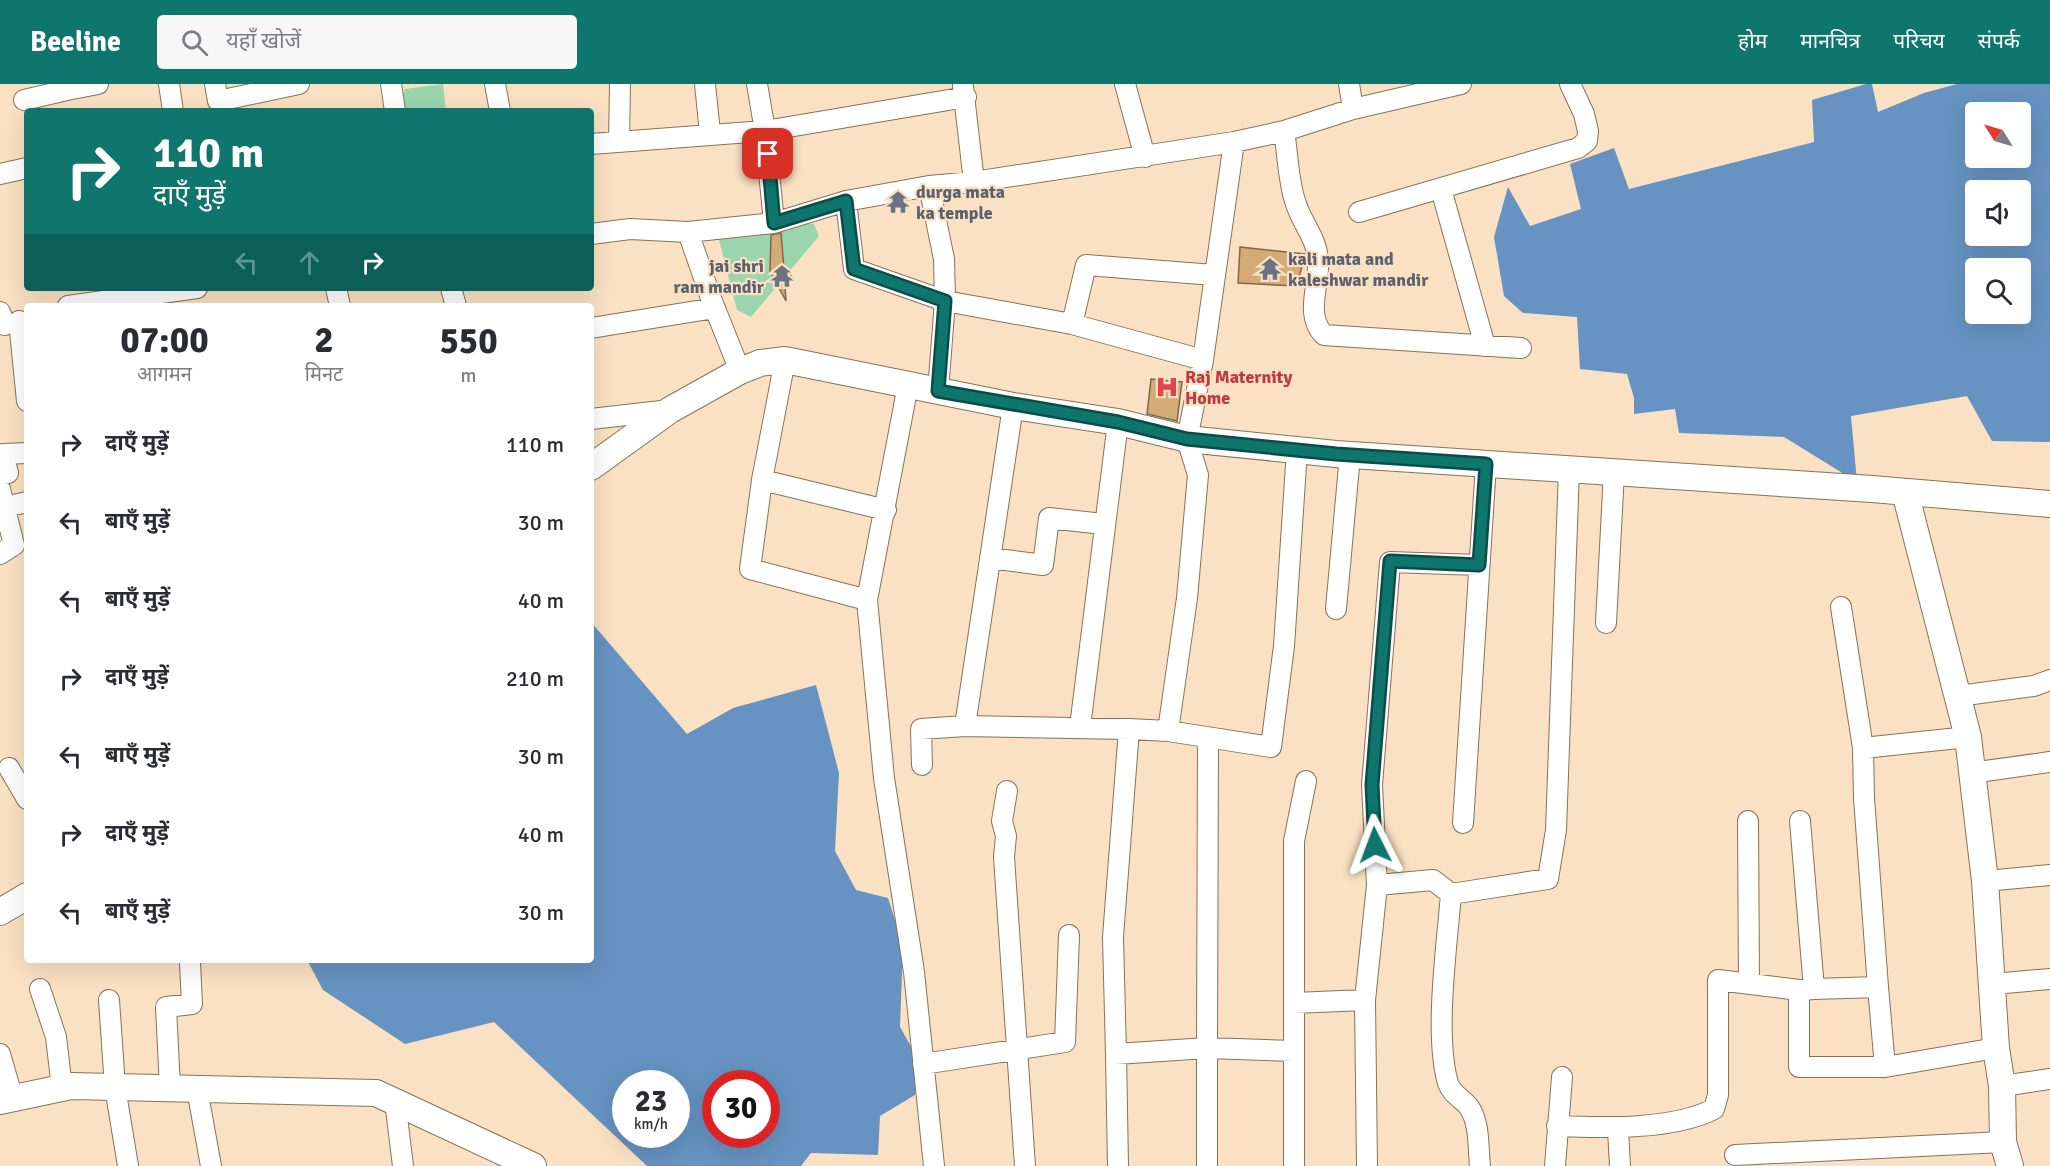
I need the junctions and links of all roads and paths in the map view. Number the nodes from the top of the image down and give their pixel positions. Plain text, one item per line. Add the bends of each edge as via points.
1 (98, 84) edge
2 (169, 84) edge
3 (215, 84) edge
4 (299, 84) edge
5 (391, 84) edge
6 (495, 84) edge
7 (620, 84) edge
8 (705, 84) edge
9 (758, 84) edge
10 (1125, 84) edge
11 (1348, 84) edge
12 (1461, 84) edge
13 (1570, 84) edge
14 (66, 87) edge
15 (964, 91) edge
16 (24, 99) edge
17 (172, 108) edge
18 (395, 108) edge
19 (499, 108) edge
20 (1353, 109) junction
21 (765, 131) junction
22 (1284, 131) junction
23 (710, 133) junction
24 (619, 142) junction
25 (1234, 142) junction
26 (594, 144) edge
27 (1145, 157) junction
28 (24, 169) edge
29 (0, 174) edge
30 (974, 182) junction
31 (928, 186) junction
32 (1441, 189) junction
33 (846, 201) junction
34 (1359, 212) dead end
35 (774, 223) junction
36 (688, 232) junction
37 (594, 234) edge
38 (1214, 275) junction
39 (150, 291) edge
40 (134, 292) edge
41 (72, 301) edge
42 (945, 301) junction
43 (714, 308) junction
44 (10, 320) edge
45 (1072, 324) junction
46 (594, 328) edge
47 (1485, 346) junction
48 (1521, 348) dead end
49 (785, 360) junction
50 (1203, 360) junction
51 (740, 371) junction
52 (908, 386) junction
53 (24, 387) edge
54 (938, 391) junction
55 (1013, 406) junction
56 (670, 410) junction
57 (594, 419) edge
58 (1118, 422) junction
59 (1187, 439) junction
60 (1297, 450) junction
61 (24, 453) edge
62 (1350, 455) junction
63 (1486, 464) junction
64 (594, 465) edge
65 (1569, 470) junction
66 (1614, 472) junction
67 (0, 475) edge
68 (762, 480) junction
69 (1905, 492) junction
70 (2, 498) edge
71 (24, 502) edge
72 (2050, 504) edge
73 (886, 510) junction
74 (1103, 524) junction
75 (0, 554) edge
76 (990, 558) junction
77 (1479, 565) junction
78 (867, 600) junction
79 (1841, 607) dead end
80 (1336, 609) dead end
81 (1606, 623) dead end
82 (2050, 680) edge
83 (1958, 696) junction
84 (965, 726) junction
85 (1080, 727) junction
86 (1129, 729) junction
87 (1168, 731) junction
88 (1968, 737) junction
89 (1208, 738) junction
90 (1863, 748) junction
91 (2050, 762) edge
92 (922, 765) dead end
93 (9, 768) dead end
94 (1971, 773) junction
95 (1306, 781) dead end
96 (1007, 791) dead end
97 (24, 794) edge
98 (1748, 821) dead end
99 (1800, 821) dead end
100 (1463, 823) dead end
101 (2050, 874) edge
102 (1985, 881) junction
103 (1377, 885) junction
104 (1451, 894) junction
105 (24, 898) edge
106 (0, 912) edge
107 (1069, 935) dead end
108 (189, 963) dead end
109 (2050, 979) edge
110 (1749, 984) junction
111 (1993, 984) junction
112 (1878, 987) junction
113 (40, 989) dead end
114 (1806, 989) junction
115 (109, 1000) dead end
116 (1365, 1000) junction
117 (1294, 1003) junction
118 (1207, 1048) junction
119 (1996, 1048) junction
120 (1017, 1050) junction
121 (1294, 1051) junction
122 (0, 1054) edge
123 (1116, 1054) junction
124 (923, 1064) junction
125 (1885, 1067) junction
126 (1562, 1077) dead end
127 (2050, 1079) edge
128 (2002, 1086) junction
129 (115, 1087) junction
130 (62, 1088) junction
131 (170, 1088) junction
132 (197, 1089) junction
133 (7, 1100) edge
134 (394, 1101) junction
135 (1557, 1126) junction
136 (1618, 1129) junction
137 (2006, 1154) edge
138 (1735, 1155) dead end
139 (497, 1157) edge
140 (128, 1166) edge
141 (212, 1166) edge
142 (403, 1166) edge
143 (533, 1166) edge
144 (934, 1166) edge
145 (1025, 1166) edge
146 (1118, 1166) edge
147 (1207, 1166) edge
148 (1294, 1166) edge
149 (1367, 1166) edge
150 (1480, 1166) edge
151 (1555, 1166) edge
152 (1620, 1166) edge

1 - 14 street
2 - 17 street
3 - 4 street via 218,101
5 - 18 street
6 - 19 street
7 - 24 street
8 - 23 street
9 - 21 street
10 - 27 street
11 - 20 street
12 - 20 street
13 - 32 street via 1588,131 1587,141 1578,148
14 - 16 street
15 - 21 street
15 - 30 street
20 - 22 street
21 - 23 street
21 - 35 street
22 - 25 street
22 - 47 street via 1295,203 1316,247 1316,328 1324,335 1339,338
23 - 24 street
24 - 26 street
25 - 27 street
25 - 38 street
27 - 30 street
28 - 29 street
30 - 31 street
31 - 33 street
31 - 42 street via 944,259
32 - 34 street
32 - 47 street
33 - 35 street
33 - 42 street via 854,269
35 - 36 street
36 - 37 street via 630,229
36 - 43 street
38 - 45 street via 1086,265
38 - 50 street
39 - 40 street
40 - 41 street
42 - 45 street
42 - 54 street
43 - 46 street
43 - 51 street
44 - 53 street
45 - 50 street
47 - 48 street
49 - 51 street via 760,363
49 - 52 street
49 - 68 street
50 - 59 street
51 - 56 street
52 - 54 street
52 - 73 street
54 - 55 street
55 - 58 street
55 - 76 street
56 - 57 street
56 - 64 street
58 - 59 street
58 - 74 street
59 - 60 street
59 - 87 street via 1198,475 1187,598
60 - 62 street
60 - 89 street via 1284,646 1271,747
61 - 67 street via 3,454 8,473
62 - 63 street
62 - 80 street
63 - 65 street
63 - 77 street
65 - 66 street
65 - 104 street via 1556,830 1548,879
66 - 69 street
66 - 81 street
68 - 73 street
68 - 78 street via 750,569
69 - 72 street
69 - 83 street
70 - 71 street
70 - 75 street via 14,545
73 - 78 street
74 - 76 street via 1049,518 1043,565
74 - 85 street
76 - 84 street
77 - 100 street
77 - 103 street via 1390,561 1372,785
78 - 124 street via 884,778 914,972
79 - 90 street
82 - 83 street via 2034,686
83 - 88 street
84 - 85 street
84 - 92 street via 921,729
85 - 86 street
86 - 87 street
86 - 123 street via 1113,938
87 - 89 street
88 - 90 street
88 - 94 street
89 - 118 street
90 - 112 street
91 - 94 street
93 - 97 street
94 - 102 street
95 - 117 street via 1294,841
96 - 120 street via 1002,821 1006,836 1004,857
98 - 110 street
99 - 114 street
101 - 102 street
102 - 111 street
103 - 104 street via 1433,880
103 - 116 street
104 - 150 street via 1442,1024 1444,1057 1448,1084 1475,1120
105 - 106 street
107 - 120 street via 1065,1042
108 - 131 street via 192,1004 166,1007
109 - 111 street
110 - 114 street
110 - 136 street via 1718,980 1718,1095 1714,1109 1701,1116
111 - 119 street
112 - 114 street
112 - 125 street
113 - 130 street via 56,1037
114 - 125 street via 1799,1067
115 - 129 street
116 - 117 street
116 - 149 street
117 - 121 street
118 - 121 street
118 - 123 street
118 - 147 street
119 - 125 street
119 - 128 street
120 - 124 street
120 - 145 street
121 - 148 street
122 - 133 street
123 - 146 street
124 - 144 street
126 - 135 street
127 - 128 street
128 - 137 street
129 - 130 street
129 - 131 street
129 - 140 street
130 - 133 street
131 - 132 street
132 - 134 street via 376,1093
132 - 141 street
134 - 139 street
134 - 142 street
135 - 136 street
135 - 151 street
136 - 152 street
137 - 138 street
139 - 143 street

